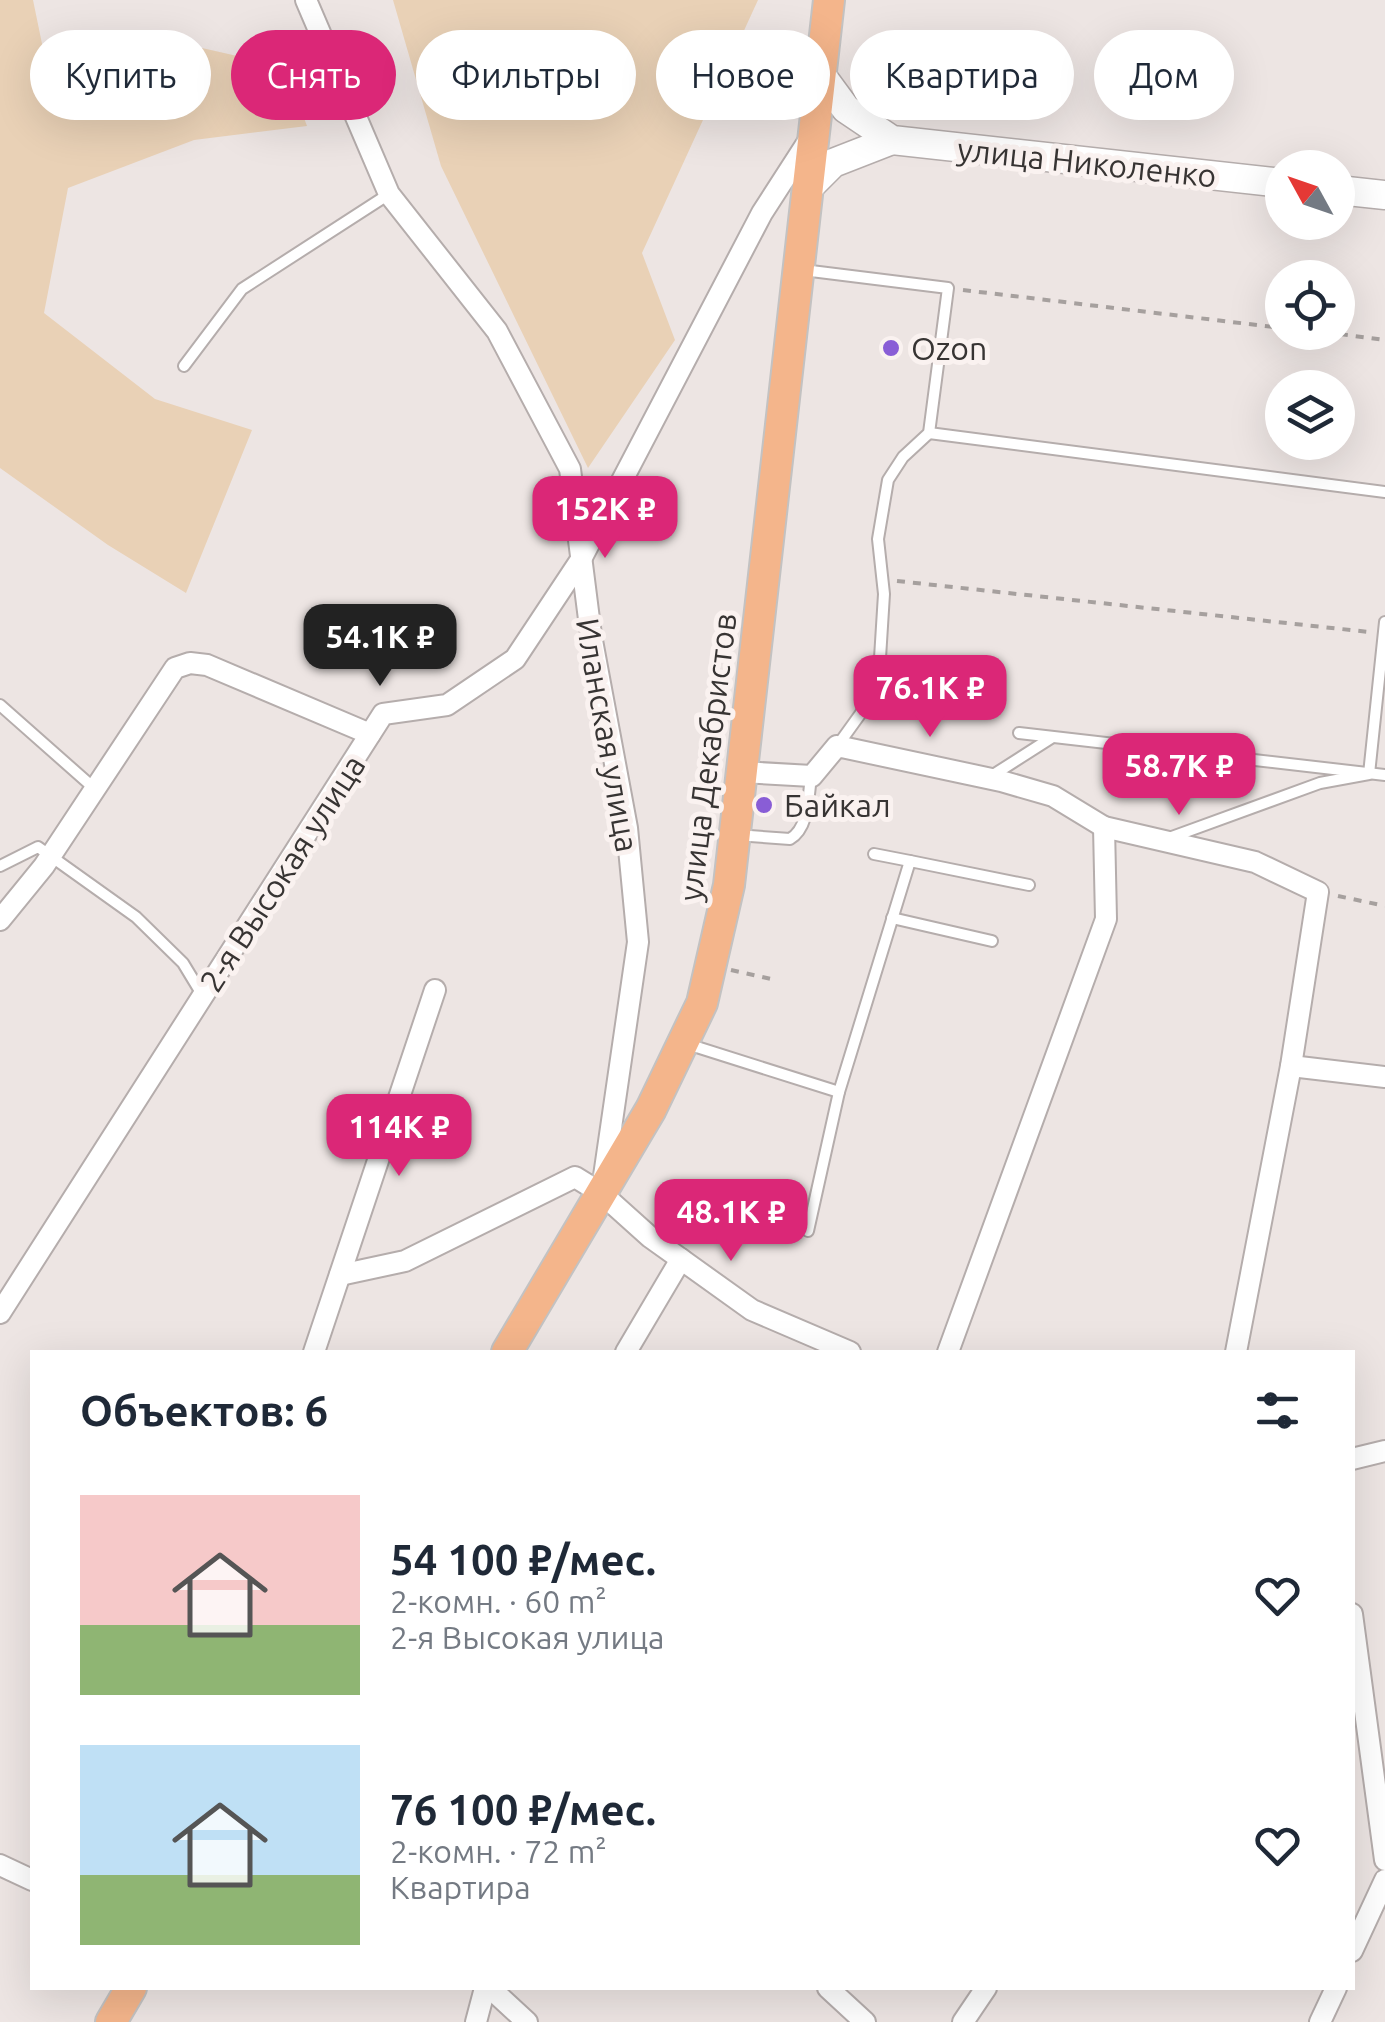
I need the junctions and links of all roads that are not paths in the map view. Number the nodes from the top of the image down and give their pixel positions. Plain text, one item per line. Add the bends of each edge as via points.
1 (306, 0) edge
2 (829, 0) edge
3 (826, 30) edge
4 (830, 88) edge
5 (816, 120) edge
6 (815, 131) junction
7 (892, 140) junction
8 (1265, 181) edge
9 (809, 187) junction
10 (1355, 192) edge
11 (389, 194) junction
12 (1385, 195) edge
13 (800, 269) junction
14 (184, 366) dead end
15 (929, 432) junction
16 (1385, 492) edge
17 (580, 561) junction
18 (1385, 622) edge
19 (1384, 634) edge
20 (0, 705) edge
21 (1019, 733) dead end
22 (370, 734) junction
23 (1052, 736) junction
24 (837, 746) junction
25 (742, 772) junction
26 (1369, 774) junction
27 (812, 776) junction
28 (1385, 776) edge
29 (989, 778) junction
30 (94, 789) junction
31 (1104, 827) junction
32 (735, 835) junction
33 (1163, 840) junction
34 (874, 854) dead end
35 (49, 858) junction
36 (910, 861) junction
37 (0, 866) edge
38 (1029, 884) dead end
39 (892, 918) junction
40 (0, 920) edge
41 (992, 941) dead end
42 (436, 990) dead end
43 (203, 996) junction
44 (683, 1042) junction
45 (1292, 1066) junction
46 (1385, 1077) edge
47 (839, 1092) junction
48 (601, 1193) junction
49 (808, 1231) dead end
50 (681, 1259) junction
51 (340, 1275) junction
52 (0, 1313) edge
53 (829, 1348) edge
54 (315, 1350) edge
55 (508, 1350) edge
56 (627, 1350) edge
57 (949, 1350) edge
58 (1236, 1350) edge
59 (1385, 1451) edge
60 (1355, 1458) edge
61 (1355, 1636) edge
62 (1385, 1860) edge
63 (0, 1865) edge
64 (30, 1879) edge
65 (1385, 1880) edge
66 (1355, 1945) edge
67 (131, 1990) edge
68 (486, 1990) edge
69 (489, 1990) edge
70 (830, 1990) edge
71 (985, 1990) edge
72 (1335, 1990) edge
73 (965, 2018) edge
74 (111, 2022) edge
75 (476, 2022) edge
76 (527, 2022) edge
77 (865, 2022) edge
78 (1320, 2022) edge

1 - 11 street, Иланская улица
2 - 3 main road, улица Декабристов
4 - 7 street via 846,110
5 - 6 main road, улица Декабристов
6 - 9 main road, улица Декабристов
6 - 17 street, 2-я Высокая улица via 762,213
7 - 8 street, улица Николенко
7 - 9 street via 833,163
9 - 13 main road, улица Декабристов
10 - 12 street
11 - 14 lane via 242,289
11 - 17 street, Иланская улица via 497,331 570,469
13 - 15 lane via 948,288
13 - 25 main road, улица Декабристов
15 - 16 lane
15 - 24 lane via 888,480 878,540 879,674
17 - 22 street, 2-я Высокая улица via 514,659 447,705 382,714
17 - 48 street, Иланская улица via 626,828 638,942
18 - 19 lane
19 - 26 lane
20 - 30 lane
21 - 23 lane
22 - 30 street via 190,663 175,668
22 - 43 street, 2-я Высокая улица
23 - 26 lane
23 - 29 lane
24 - 27 street
24 - 29 street
25 - 27 street
25 - 32 main road, улица Декабристов
26 - 28 lane
26 - 33 lane via 1320,783
27 - 32 lane via 797,835
29 - 31 street via 1053,796
30 - 35 street
31 - 33 street
31 - 57 street via 1106,920
32 - 44 main road, улица Декабристов via 702,1004
33 - 45 street via 1255,862 1318,892
34 - 36 lane
35 - 37 lane via 38,847
35 - 40 street
35 - 43 lane via 136,917 183,964
36 - 38 lane
36 - 39 lane
39 - 41 lane
39 - 47 lane
42 - 51 street
43 - 52 street, 2-я Высокая улица
44 - 47 lane
44 - 48 main road, улица Декабристов
45 - 46 street
45 - 58 street
47 - 49 lane
48 - 50 street
48 - 51 street via 576,1177 405,1261
48 - 55 main road, улица Декабристов
50 - 53 street via 752,1310
50 - 56 street
51 - 54 street
59 - 60 street
61 - 62 street
63 - 64 street
65 - 66 street
67 - 74 main road
68 - 75 street
69 - 76 street
70 - 77 street
71 - 73 street
72 - 78 street

